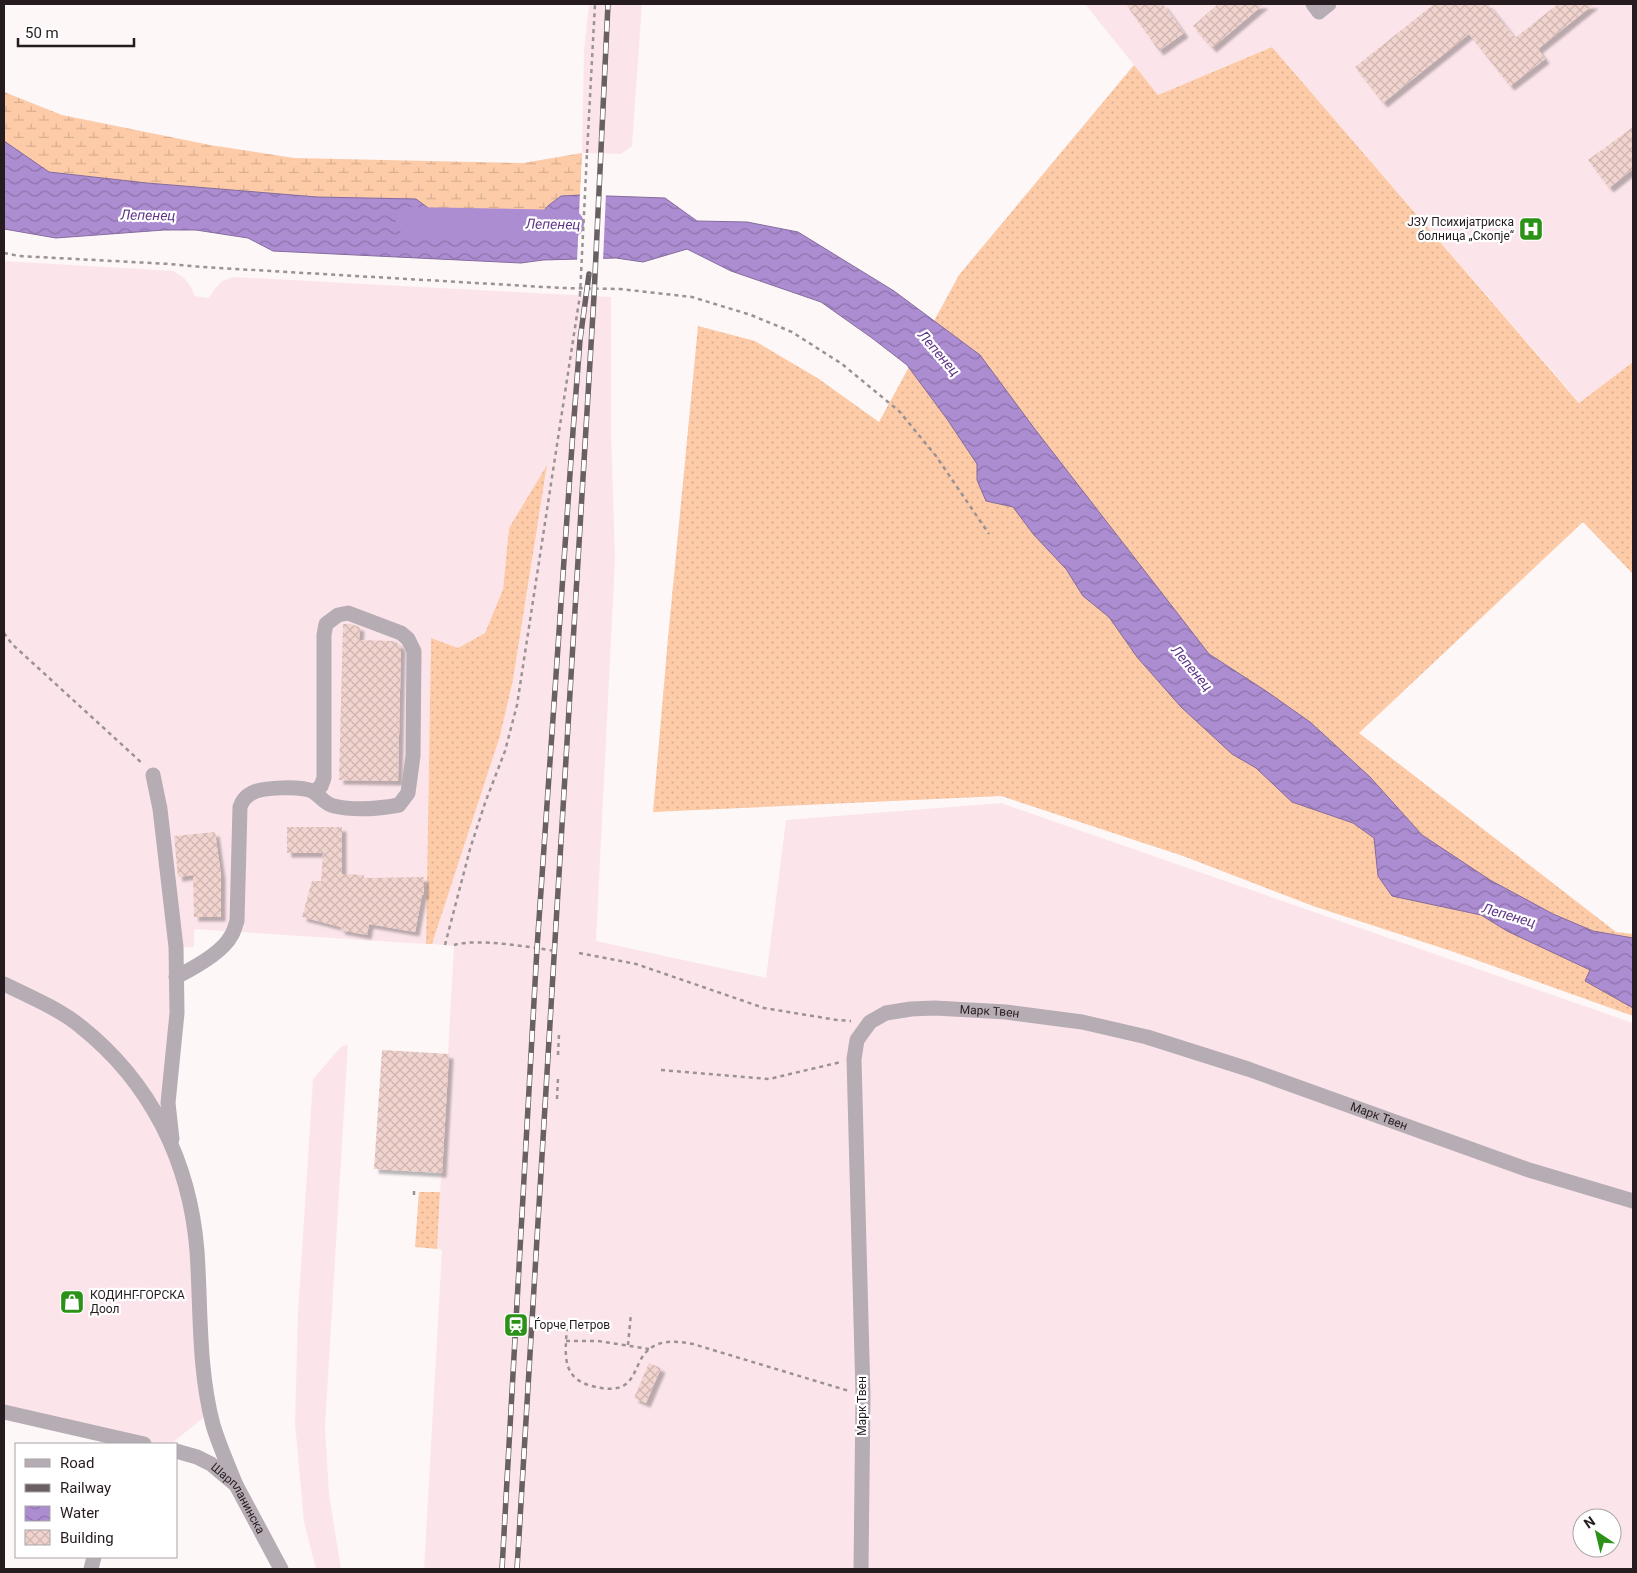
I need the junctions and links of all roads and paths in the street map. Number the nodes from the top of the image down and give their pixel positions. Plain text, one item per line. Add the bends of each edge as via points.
1 (595, 4) edge
2 (1313, 4) edge
3 (1329, 4) edge
4 (4, 253) edge
5 (989, 534) dead end
6 (4, 633) edge
7 (153, 775) joint
8 (314, 792) junction
9 (445, 945) dead end
10 (454, 945) dead end
11 (555, 951) dead end
12 (579, 953) dead end
13 (176, 978) junction
14 (4, 984) edge
15 (870, 1022) junction
16 (559, 1034) dead end
17 (558, 1055) dead end
18 (854, 1059) junction
19 (661, 1070) dead end
20 (558, 1078) dead end
21 (556, 1099) dead end
22 (173, 1148) junction
23 (414, 1191) dead end
24 (414, 1196) dead end
25 (1633, 1202) edge
26 (631, 1313) dead end
27 (557, 1327) dead end
28 (567, 1327) junction
29 (573, 1328) dead end
30 (566, 1341) junction
31 (628, 1345) junction
32 (650, 1350) junction
33 (863, 1395) junction
34 (4, 1412) edge
35 (123, 1442) edge
36 (178, 1452) edge
37 (236, 1485) junction
38 (281, 1569) edge
39 (861, 1569) edge

1 - 9 path, bridge via 580,295 517,705 505,752 470,849
2 - 3 street via 1319,12
4 - 5 path via 211,268 620,289 692,297 751,315 792,332 842,364 900,411 936,456
6 - 7 path
7 - 13 street via 166,856 176,947
8 - 8 street via 331,806 350,809 398,805 408,793 413,756 414,651 401,633 348,613 338,615 326,624 324,778
8 - 13 street via 304,788 262,790 243,800 240,807 236,921 231,938 198,966
10 - 11 path via 489,944
12 - 15 path via 636,964 764,1008
13 - 22 street via 177,1013 168,1103
14 - 22 street via 79,1024 111,1052 138,1083
15 - 18 street, Марк Твен via 857,1040
15 - 25 street, Марк Твен via 886,1013 935,1008 1006,1012 1082,1022 1147,1037 1248,1068 1529,1170
16 - 17 path
18 - 19 path via 769,1079
18 - 33 street, Марк Твен
20 - 21 path
22 - 37 street via 184,1176 197,1250 202,1351 209,1406
23 - 24 path
26 - 31 path
27 - 28 path
28 - 29 path
28 - 30 path
30 - 31 path
30 - 32 path via 565,1357 569,1371 587,1385 598,1388 620,1388 628,1383 641,1358
31 - 32 path
32 - 33 path via 661,1342 693,1344
33 - 39 street, Марк Твен
34 - 35 street
36 - 37 street, Шарпланинска via 211,1464
37 - 38 street, Шарпланинска

